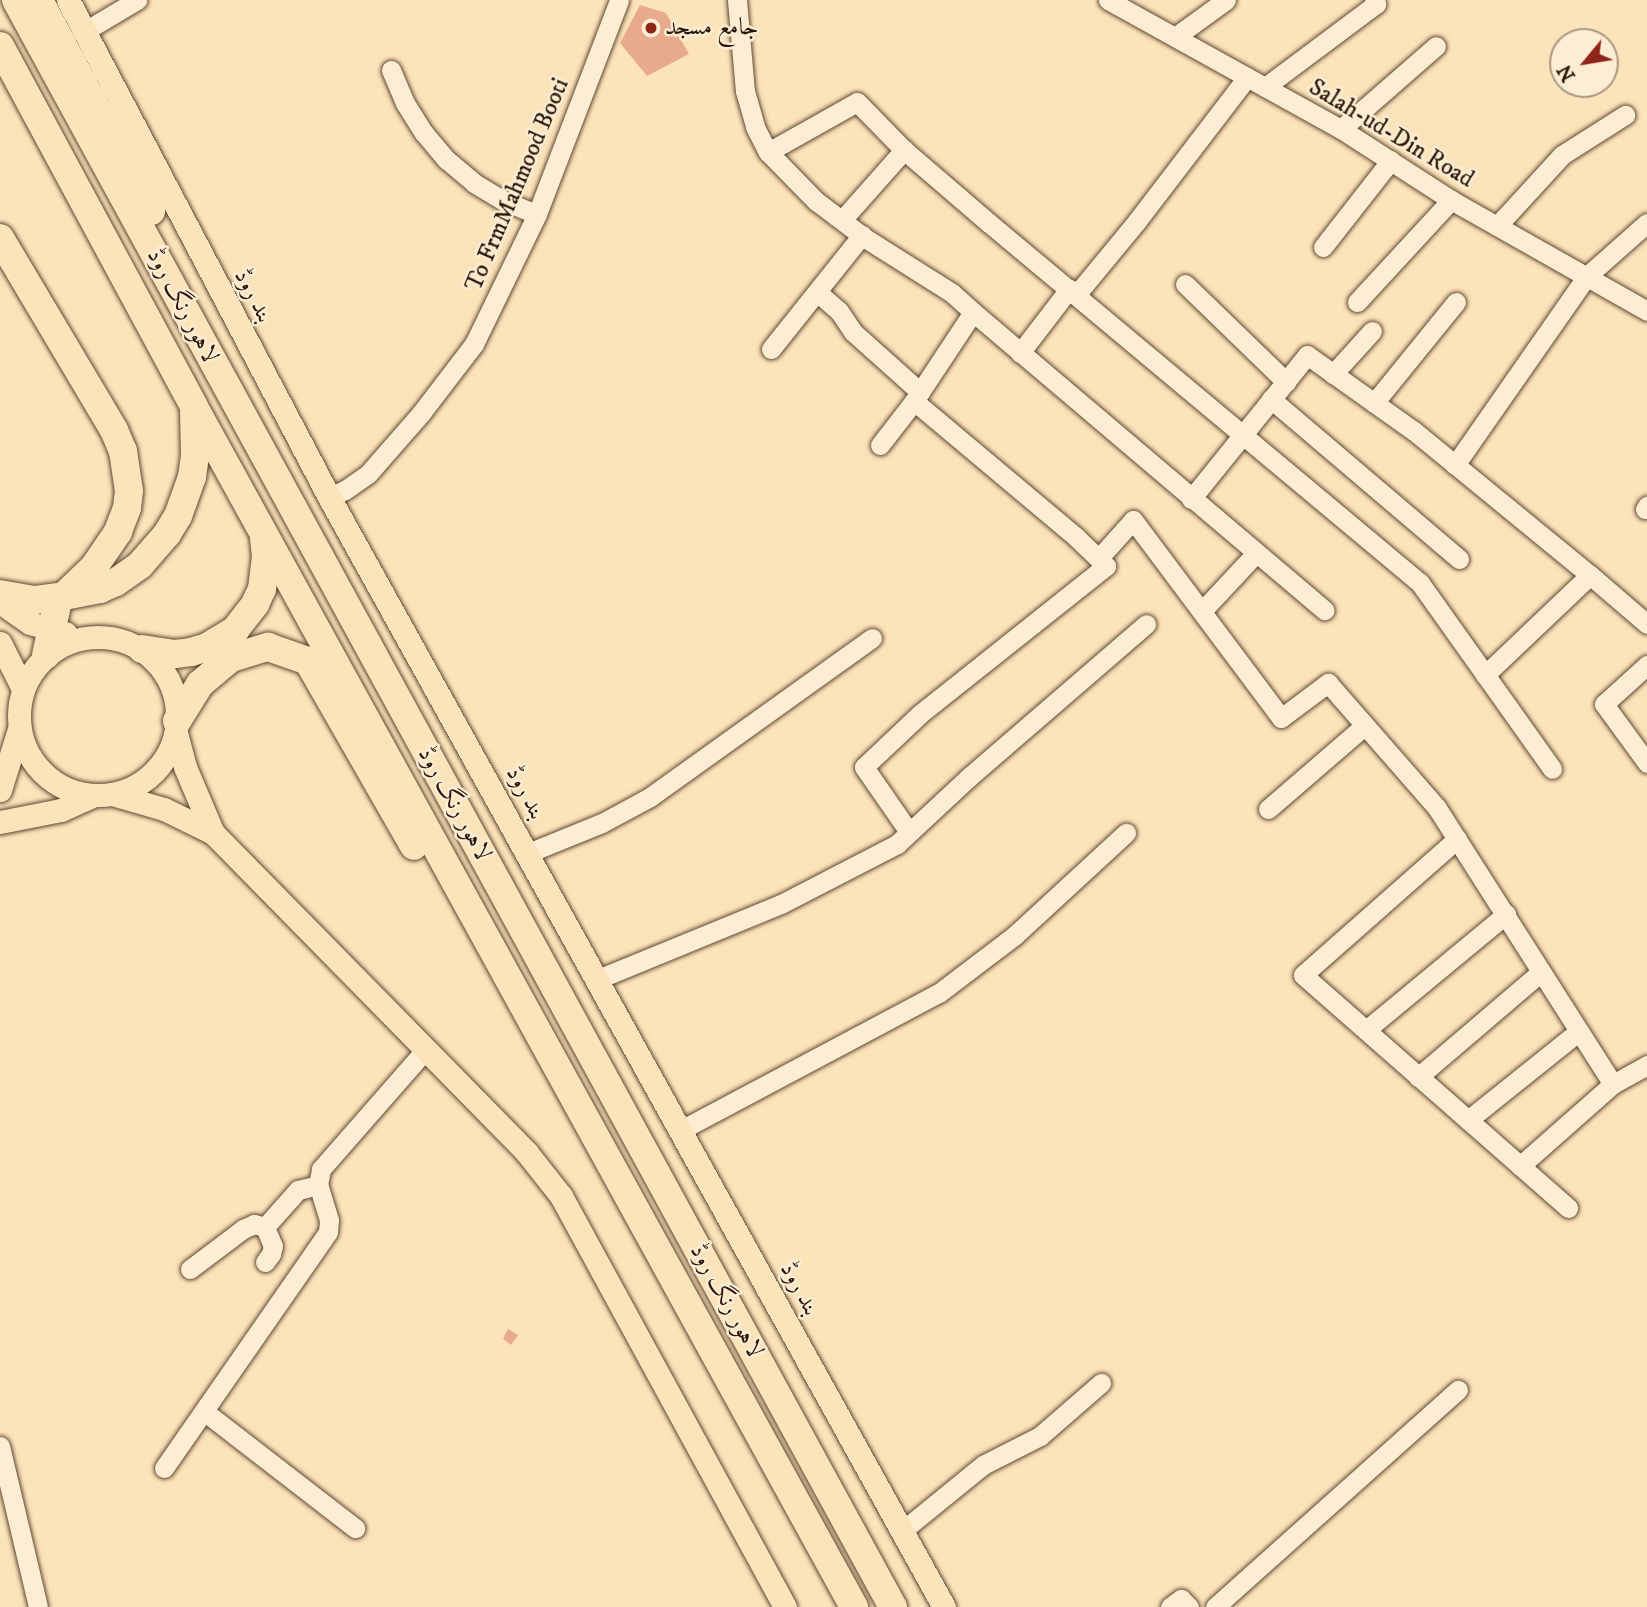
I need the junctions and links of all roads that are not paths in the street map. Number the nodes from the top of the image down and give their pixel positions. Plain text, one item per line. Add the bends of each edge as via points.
1 (16, 0) edge
2 (39, 0) edge
3 (68, 0) edge
4 (137, 0) edge
5 (619, 0) edge
6 (737, 0) edge
7 (1226, 0) edge
8 (1374, 0) edge
9 (1115, 2) edge
10 (85, 32) junction
11 (1175, 37) junction
12 (0, 46) edge
13 (1436, 46) dead end
14 (391, 70) dead end
15 (1247, 77) junction
16 (1265, 87) junction
17 (1625, 116) dead end
18 (1341, 129) junction
19 (904, 150) junction
20 (768, 152) junction
21 (1391, 160) junction
22 (1451, 200) junction
23 (537, 214) junction
24 (842, 220) junction
25 (1647, 223) edge
26 (1497, 226) junction
27 (862, 235) junction
28 (0, 238) edge
29 (1323, 247) dead end
30 (1587, 276) junction
31 (1185, 284) dead end
32 (817, 292) junction
33 (1072, 292) junction
34 (1357, 302) dead end
35 (1456, 302) dead end
36 (973, 312) junction
37 (1647, 312) edge
38 (1372, 331) dead end
39 (771, 349) dead end
40 (1020, 353) junction
41 (1333, 374) junction
42 (221, 378) junction
43 (1286, 382) junction
44 (917, 396) junction
45 (1271, 399) junction
46 (1374, 403) junction
47 (193, 405) junction
48 (1243, 434) junction
49 (880, 445) dead end
50 (1455, 465) junction
51 (329, 497) junction
52 (1191, 499) junction
53 (259, 524) junction
54 (1256, 553) junction
55 (1099, 558) junction
56 (1459, 559) dead end
57 (1590, 575) junction
58 (0, 594) edge
59 (64, 596) junction
60 (0, 602) edge
61 (1325, 610) dead end
62 (1202, 611) junction
63 (1146, 624) dead end
64 (1647, 624) edge
65 (872, 638) dead end
66 (48, 642) junction
67 (0, 643) edge
68 (142, 649) junction
69 (1647, 665) edge
70 (1485, 675) junction
71 (23, 689) junction
72 (1364, 726) junction
73 (176, 727) junction
74 (19, 729) junction
75 (1647, 763) edge
76 (1552, 769) dead end
77 (0, 789) edge
78 (103, 795) junction
79 (1268, 809) dead end
80 (0, 822) edge
81 (909, 832) junction
82 (213, 833) junction
83 (1126, 833) dead end
84 (1457, 839) junction
85 (528, 853) junction
86 (1506, 914) junction
87 (1541, 972) junction
88 (598, 979) junction
89 (1366, 1030) junction
90 (1579, 1031) junction
91 (425, 1049) junction
92 (1647, 1065) edge
93 (1419, 1077) junction
94 (1613, 1084) junction
95 (578, 1105) junction
96 (1468, 1120) junction
97 (681, 1130) junction
98 (1520, 1166) junction
99 (318, 1185) junction
100 (1568, 1208) dead end
101 (265, 1227) junction
102 (265, 1262) dead end
103 (190, 1269) dead end
104 (1101, 1383) dead end
105 (1458, 1390) dead end
106 (205, 1412) junction
107 (0, 1446) edge
108 (164, 1468) dead end
109 (355, 1528) dead end
110 (902, 1531) junction
111 (38, 1607) edge
112 (785, 1607) edge
113 (854, 1607) edge
114 (893, 1607) edge
115 (944, 1607) edge
116 (1170, 1607) edge
117 (1189, 1607) edge
118 (1215, 1607) edge

1 - 42 highway, لاہور رنگ روڈ
2 - 42 highway via 191,288
3 - 10 main road, بند روڈ
4 - 10 street
5 - 23 street, To FrmMahmood Booti
6 - 20 street via 745,92
7 - 11 street
8 - 16 street via 1376,4
9 - 11 street, Salah-ud-Din Road
10 - 51 main road, بند روڈ
11 - 15 street, Salah-ud-Din Road
12 - 47 highway, لاہور رنگ روڈ
13 - 18 street
14 - 23 street via 405,103 447,160 484,189
15 - 16 street, Salah-ud-Din Road
15 - 33 street via 1138,221
16 - 18 street, Salah-ud-Din Road
17 - 26 street via 1562,155
18 - 21 street, Salah-ud-Din Road
19 - 20 street via 857,102
19 - 24 street
19 - 33 street
20 - 24 street via 816,201
21 - 22 street, Salah-ud-Din Road
21 - 29 street
22 - 26 street, Salah-ud-Din Road
22 - 34 street
23 - 51 street, To FrmMahmood Booti via 474,344 368,474
24 - 27 street
25 - 30 street
26 - 30 street, Salah-ud-Din Road
27 - 32 street
27 - 36 street via 952,293
28 - 59 highway via 114,430 128,474 127,508 118,532 94,567
30 - 37 street, Salah-ud-Din Road
30 - 50 street
31 - 43 street
32 - 39 street
32 - 44 street
33 - 40 street
33 - 48 street
35 - 46 street
36 - 40 street
36 - 44 street
38 - 41 street
40 - 52 street
41 - 43 street via 1307,355
41 - 46 street
42 - 114 highway, لاہور رنگ روڈ
43 - 45 street
44 - 49 street
44 - 55 street
45 - 48 street
45 - 56 street
46 - 50 street
47 - 53 highway, لاہور رنگ روڈ
47 - 59 highway via 192,477 167,534 140,565 117,582
48 - 52 street
48 - 70 street via 1420,583
50 - 57 street
51 - 85 main road, بند روڈ
52 - 54 street
53 - 68 highway via 265,573 255,604 235,630 191,652
53 - 95 highway, لاہور رنگ روڈ
54 - 61 street
54 - 62 street
55 - 62 street via 1133,520
55 - 81 street via 1106,566 920,715 864,767
57 - 64 street
57 - 70 street
58 - 59 highway via 34,600
59 - 66 highway via 55,605
60 - 66 main road
62 - 72 street via 1281,718 1328,683
63 - 81 street
65 - 85 street via 650,797 602,823
66 - 68 main road via 57,647 82,637 113,638
66 - 71 main road
67 - 71 main road
68 - 73 main road via 169,681 176,700
69 - 75 street via 1604,704
70 - 76 street
71 - 74 main road
72 - 79 street
72 - 84 street via 1400,763
73 - 78 main road via 167,755 153,773 134,787
73 - 82 main road via 185,767
73 - 95 highway via 200,684 231,658 268,648 309,661 506,1007
74 - 77 main road
74 - 78 main road via 26,750 46,775 73,791
78 - 80 main road via 61,810
78 - 82 main road via 164,809
81 - 88 street via 865,862 781,904
82 - 91 main road
83 - 97 street via 1015,935 939,993
84 - 86 street
84 - 89 street via 1303,975
85 - 88 main road, بند روڈ
86 - 87 street
86 - 89 street
87 - 90 street
87 - 93 street
88 - 97 main road, بند روڈ
89 - 93 street
90 - 94 street
90 - 96 street
91 - 99 street via 321,1169
91 - 112 main road via 527,1153 561,1196
92 - 94 street
93 - 96 street
94 - 98 street
95 - 113 highway, لاہور رنگ روڈ
96 - 98 street
97 - 110 main road, بند روڈ
98 - 100 street
99 - 101 street via 290,1197
99 - 106 street via 328,1232
101 - 102 street via 273,1246
101 - 103 street via 254,1224 243,1229
104 - 110 street via 1040,1436 983,1465
105 - 118 street
106 - 108 street
106 - 109 street
107 - 111 street
110 - 115 main road, بند روڈ
116 - 117 street via 1181,1599

